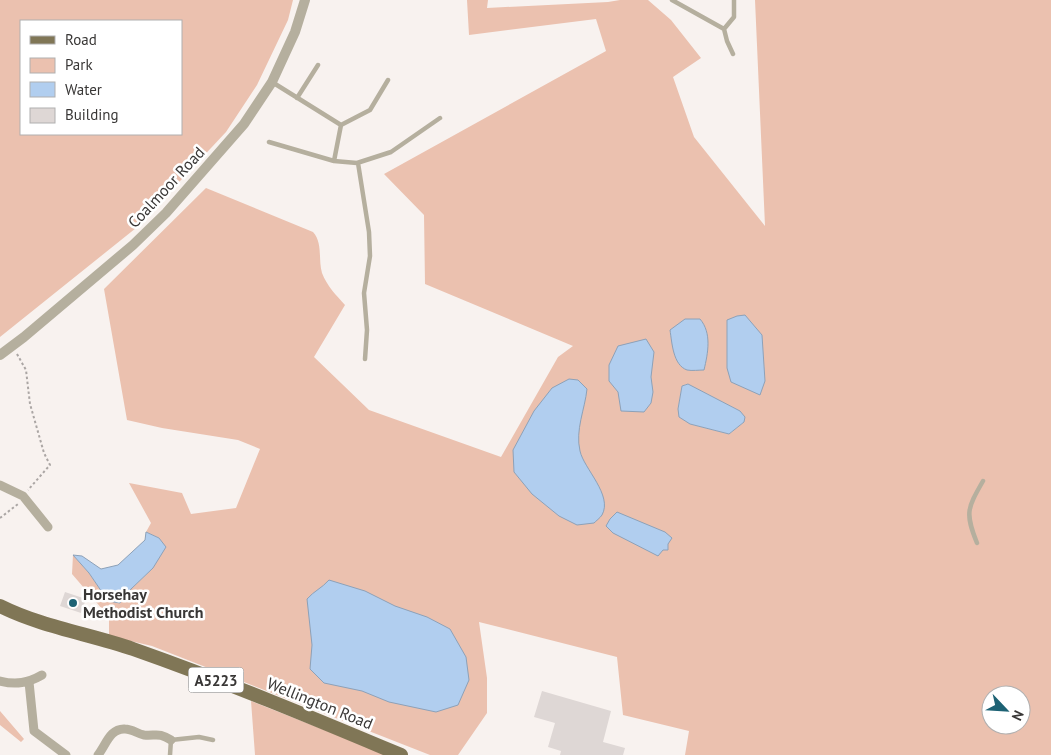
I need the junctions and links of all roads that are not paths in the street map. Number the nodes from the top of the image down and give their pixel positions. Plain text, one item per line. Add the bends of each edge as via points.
1 (305, 0) edge
2 (672, 0) edge
3 (734, 0) edge
4 (724, 29) junction
5 (733, 54) dead end
6 (318, 65) dead end
7 (388, 80) dead end
8 (272, 82) junction
9 (297, 98) junction
10 (440, 118) dead end
11 (341, 125) junction
12 (269, 142) dead end
13 (334, 161) junction
14 (358, 163) junction
15 (0, 356) edge
16 (365, 359) dead end
17 (983, 481) dead end
18 (0, 485) edge
19 (48, 527) dead end
20 (977, 543) dead end
21 (0, 606) edge
22 (0, 618) edge
23 (27, 618) junction
24 (42, 674) dead end
25 (0, 681) edge
26 (29, 682) junction
27 (171, 740) junction
28 (213, 740) dead end
29 (66, 755) edge
30 (98, 755) edge
31 (170, 755) edge
32 (401, 755) edge

1 - 8 street, Coalmoor Road via 295,32
2 - 4 lane
3 - 4 lane via 734,18
4 - 5 lane
6 - 9 lane
7 - 11 lane via 370,110
8 - 9 lane
8 - 15 street, Coalmoor Road via 244,124 166,213 133,245
9 - 11 lane
10 - 14 lane via 391,152
11 - 13 lane
12 - 13 lane
13 - 14 lane
14 - 16 lane via 370,256 364,294
17 - 20 lane via 970,503 971,528
18 - 19 street via 23,496
21 - 23 main road, Wellington Road / A5223
22 - 23 main road, Wellington Road / A5223
23 - 32 main road, Wellington Road / A5223 via 132,649
24 - 26 street
25 - 26 street
26 - 29 street via 34,731
27 - 28 lane via 200,737
27 - 30 street via 124,728 109,736
27 - 31 lane

